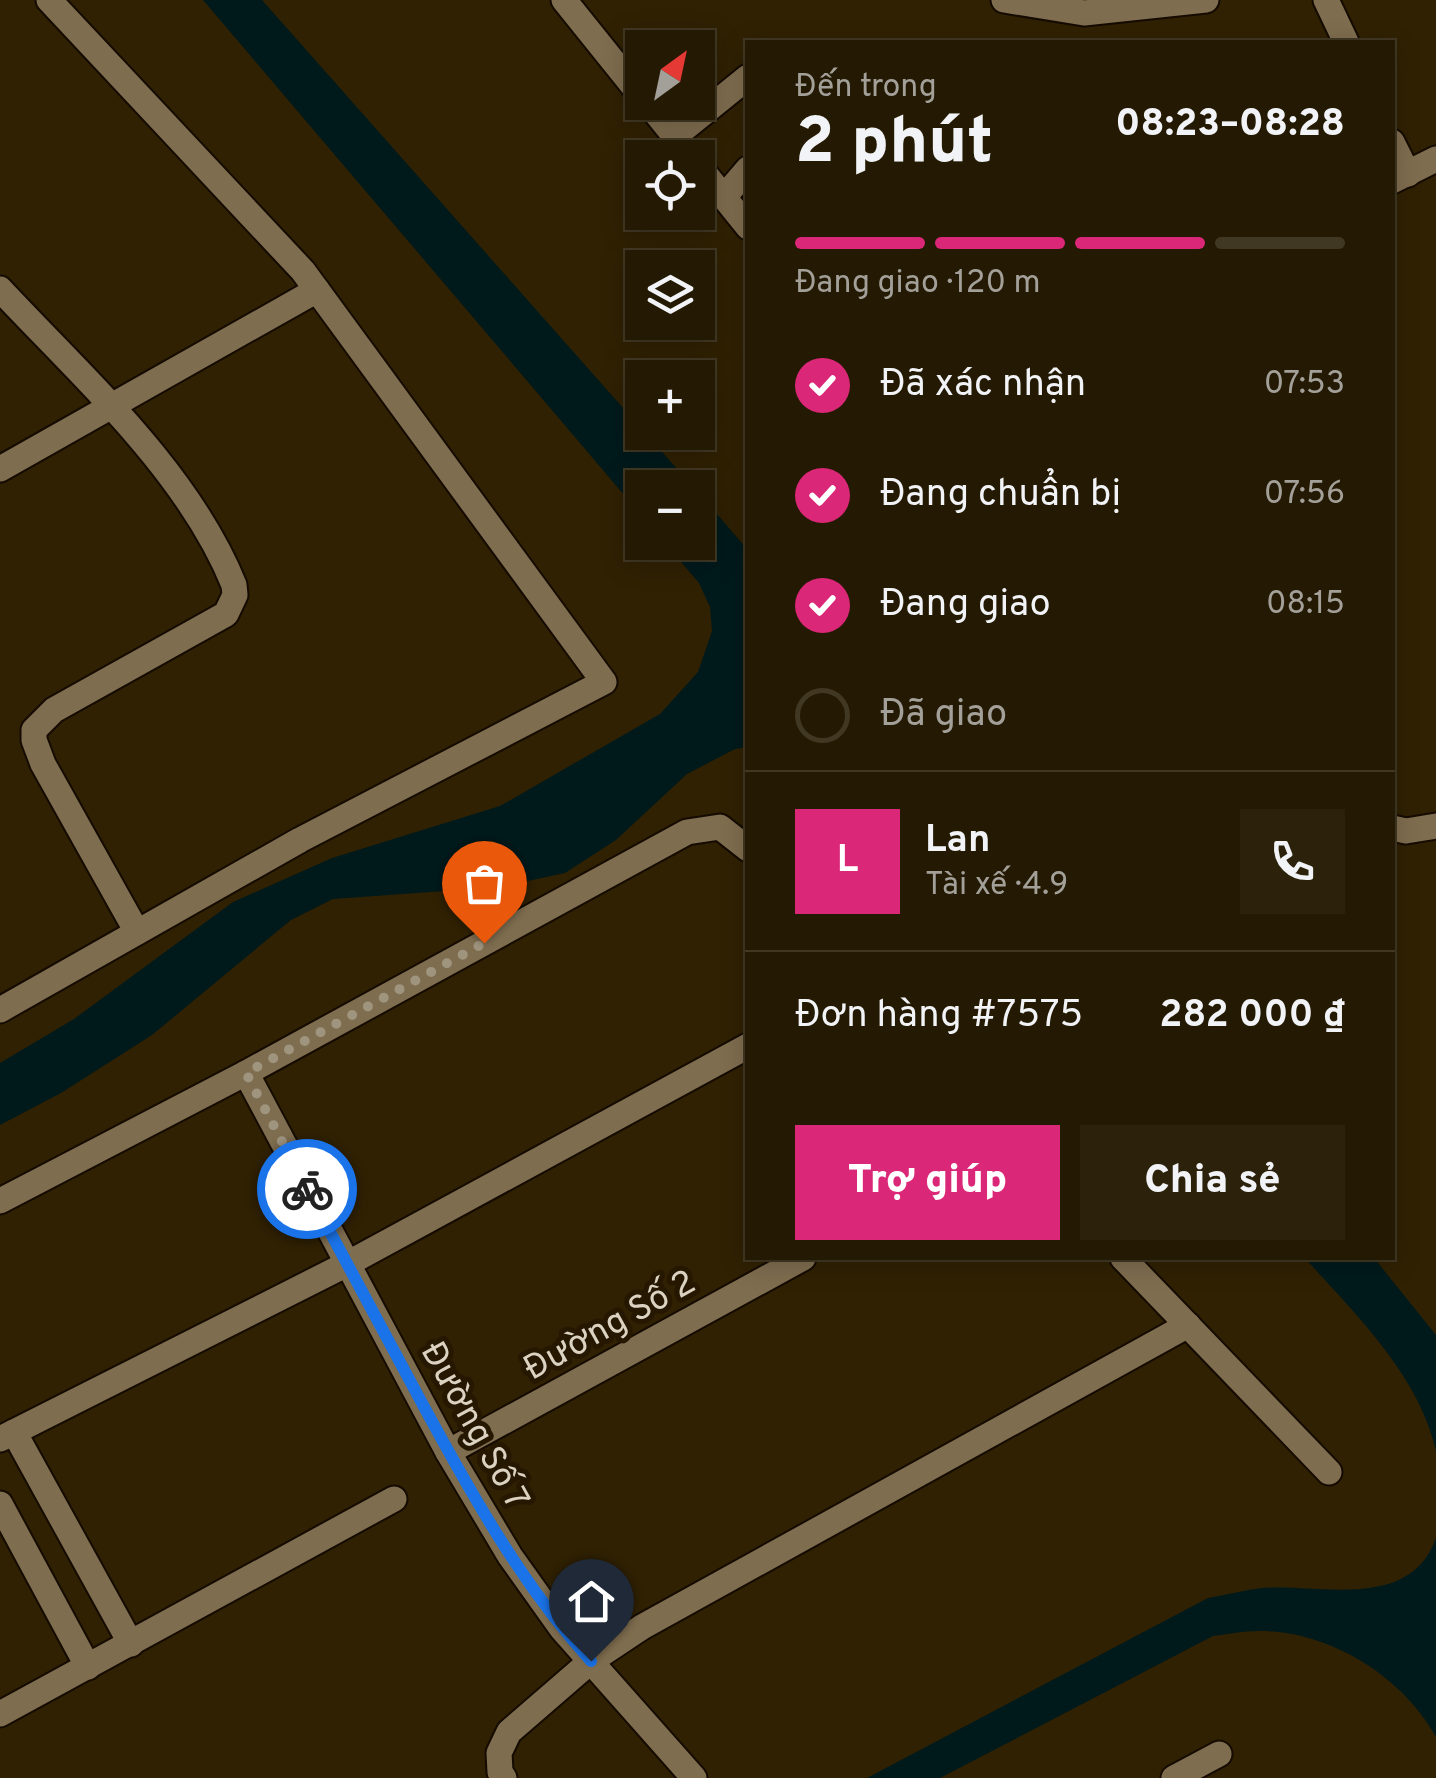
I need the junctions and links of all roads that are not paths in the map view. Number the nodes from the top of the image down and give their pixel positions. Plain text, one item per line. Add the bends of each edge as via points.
1 (49, 0) edge
2 (564, 0) edge
3 (1004, 0) edge
4 (1206, 0) edge
5 (1326, 0) edge
6 (1345, 40) edge
7 (625, 75) edge
8 (745, 79) edge
9 (662, 120) edge
10 (675, 136) junction
11 (678, 140) edge
12 (1436, 159) edge
13 (745, 172) edge
14 (1400, 178) edge
15 (715, 186) edge
16 (724, 197) junction
17 (745, 222) edge
18 (0, 289) edge
19 (317, 290) junction
20 (110, 406) junction
21 (0, 469) edge
22 (1436, 826) edge
23 (1395, 828) edge
24 (745, 847) edge
25 (137, 932) junction
26 (0, 1010) edge
27 (745, 1048) edge
28 (246, 1073) junction
29 (0, 1201) edge
30 (799, 1260) edge
31 (1124, 1260) edge
32 (346, 1264) junction
33 (1188, 1325) junction
34 (7, 1436) edge
35 (448, 1452) junction
36 (1329, 1472) dead end
37 (394, 1499) dead end
38 (0, 1504) edge
39 (130, 1644) junction
40 (591, 1661) junction
41 (88, 1667) junction
42 (0, 1714) edge
43 (1219, 1754) dead end
44 (504, 1778) edge
45 (694, 1778) edge
46 (1174, 1778) edge

1 - 19 street
2 - 7 street
3 - 4 street via 1084,13
5 - 6 street
8 - 10 street
9 - 10 street
10 - 11 street
12 - 14 street
13 - 16 street
15 - 16 street
16 - 17 street
18 - 20 street
19 - 20 street
19 - 25 street via 604,682
20 - 21 street
20 - 25 street via 183,495 236,595 217,620 54,710 34,730 43,764
22 - 23 street
24 - 28 street via 720,827 687,832
25 - 26 street
27 - 32 street
28 - 29 street
28 - 32 street, Đường Số 7
30 - 35 street, Đường Số 2
31 - 33 street
32 - 34 street
32 - 35 street, Đường Số 7
33 - 36 street
33 - 40 street
34 - 39 street
35 - 40 street, Đường Số 7 via 510,1556
37 - 39 street
38 - 41 street
39 - 41 street
40 - 44 street via 510,1732 499,1753
40 - 45 street, Đường Số 7
41 - 42 street
43 - 46 street

